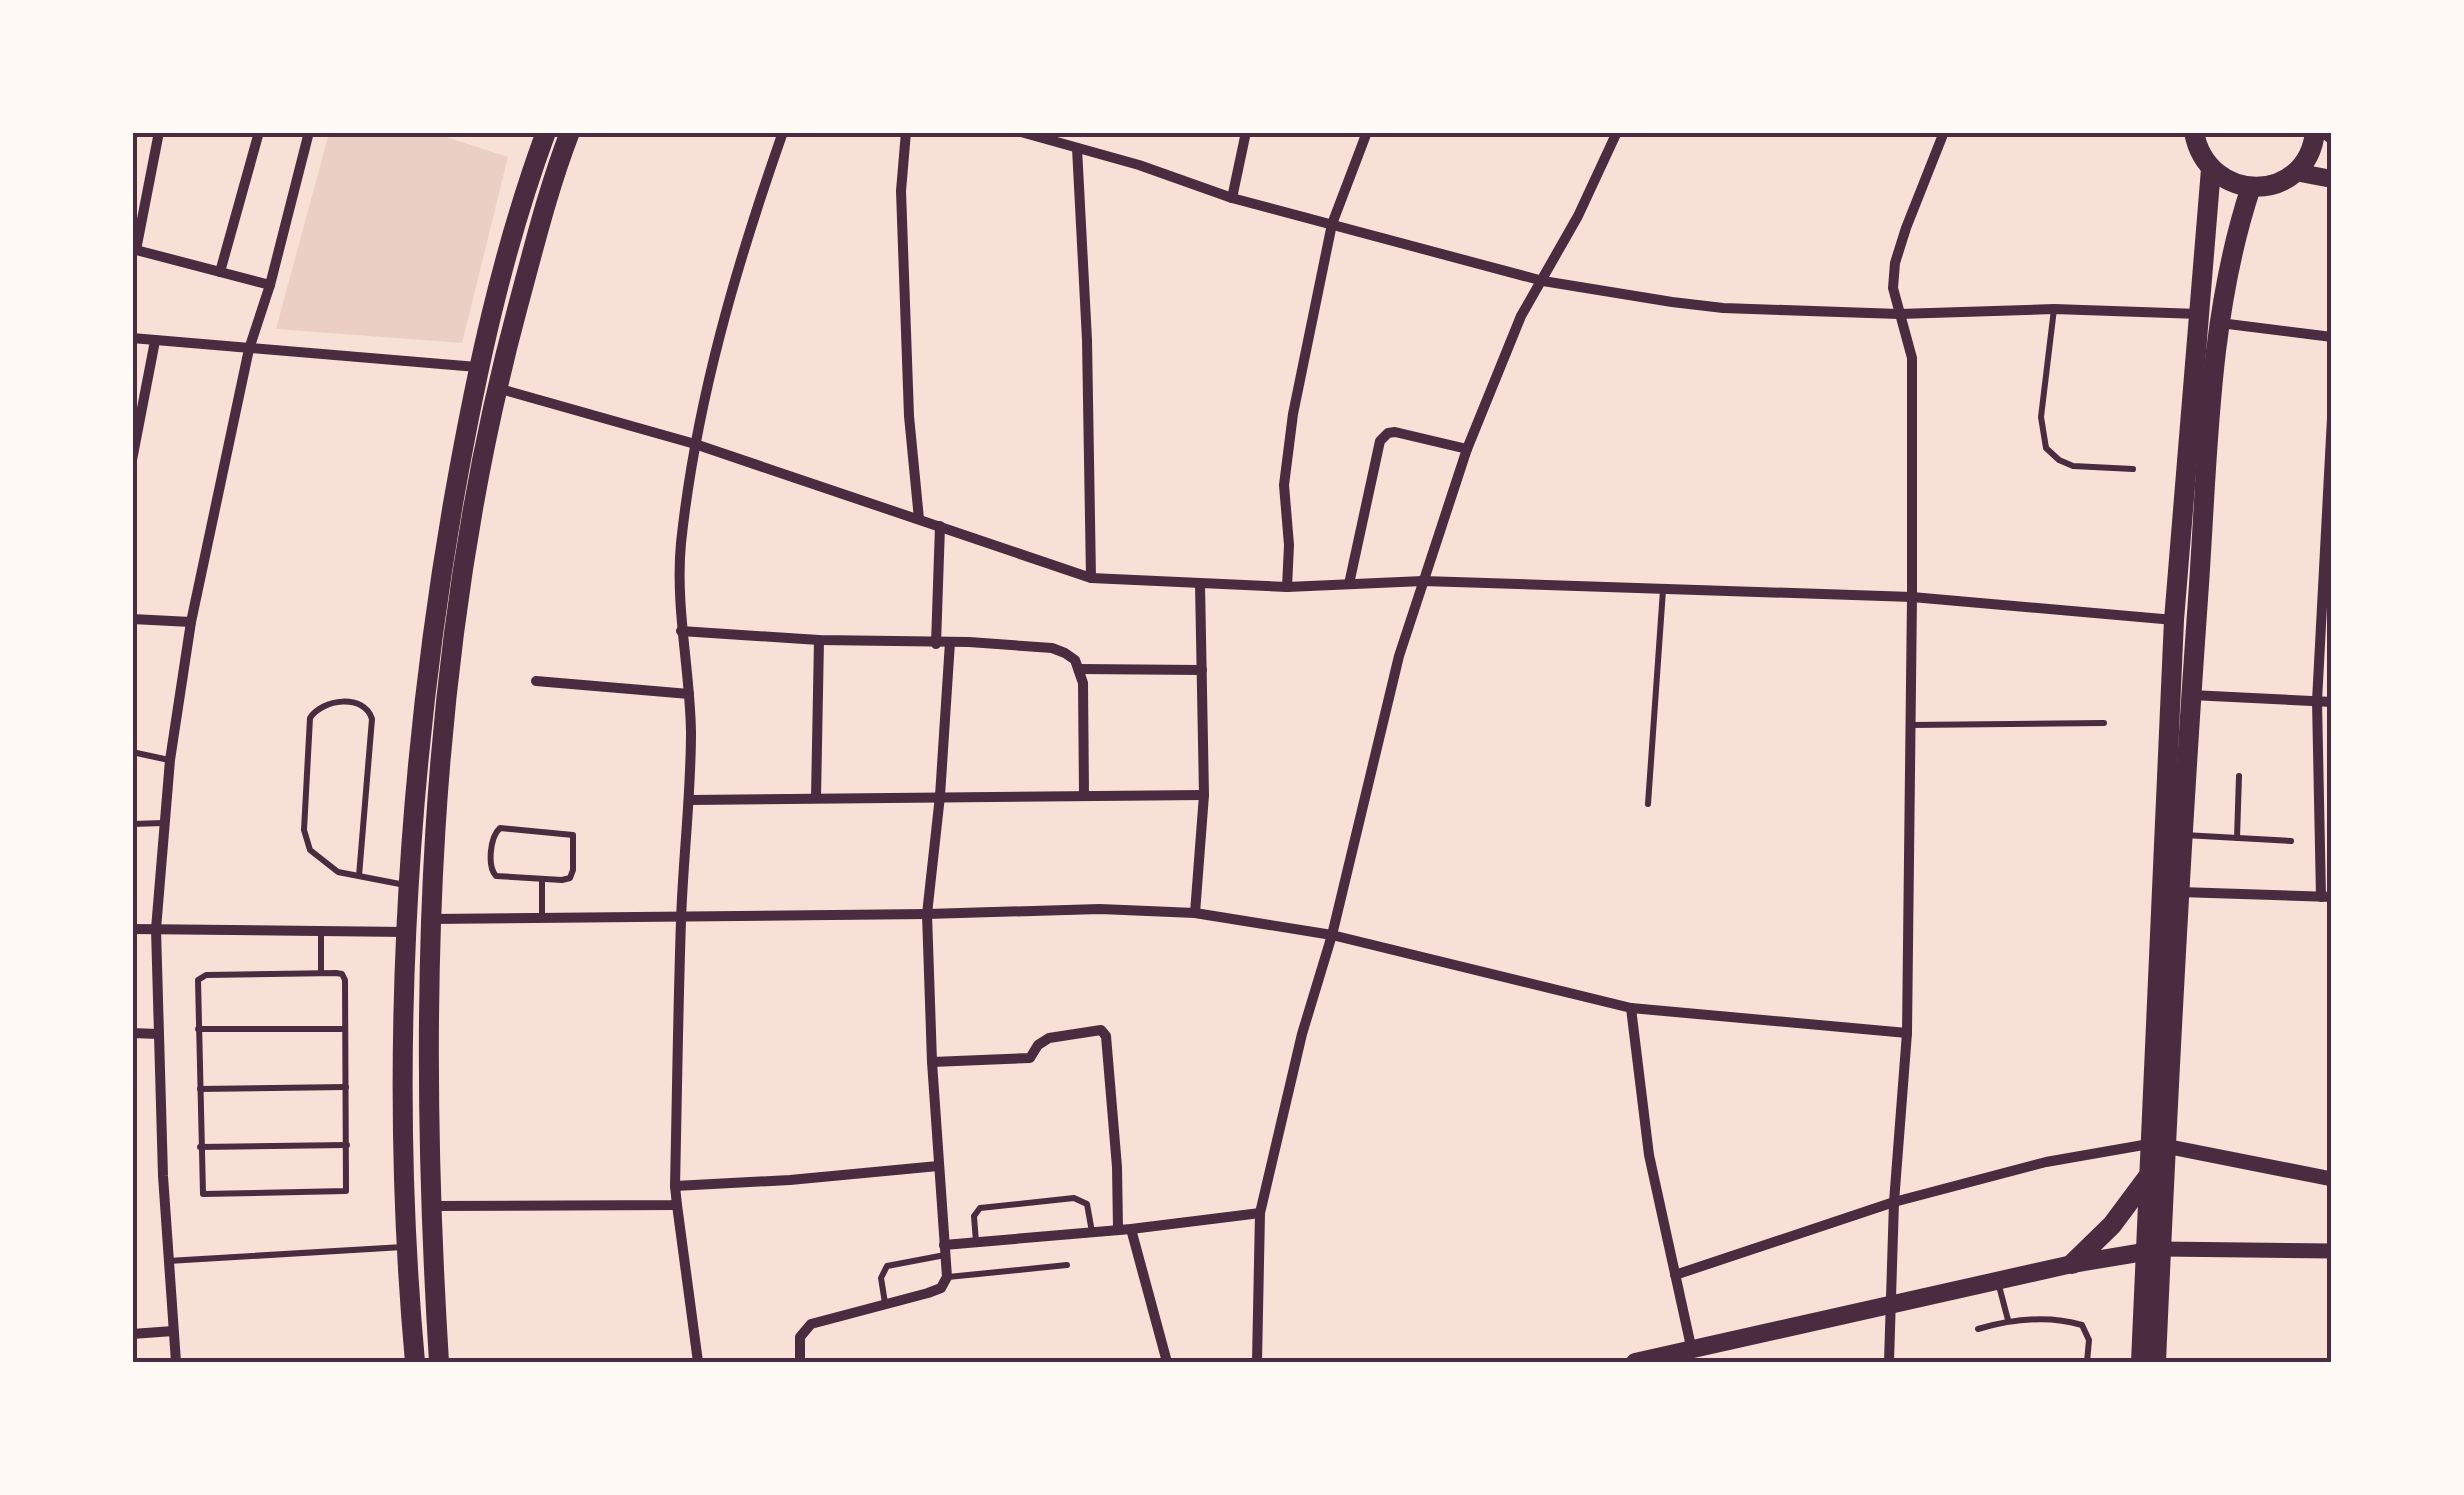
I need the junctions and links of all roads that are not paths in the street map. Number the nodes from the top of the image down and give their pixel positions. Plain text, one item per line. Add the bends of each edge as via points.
1 (159, 132) edge
2 (259, 132) edge
3 (308, 132) edge
4 (546, 132) edge
5 (570, 132) edge
6 (783, 132) edge
7 (906, 132) edge
8 (1021, 132) edge
9 (1246, 132) edge
10 (1366, 132) edge
11 (1602, 132) edge
12 (1944, 132) edge
13 (2178, 132) edge
14 (2194, 132) edge
15 (2315, 132) edge
16 (1616, 135) edge
17 (1077, 148) junction
18 (2207, 164) junction
19 (2295, 172) junction
20 (2332, 179) edge
21 (2251, 187) junction
22 (1232, 198) junction
23 (1332, 224) junction
24 (220, 272) junction
25 (1543, 281) junction
26 (270, 285) junction
27 (2054, 309) junction
28 (1899, 314) junction
29 (2209, 319) junction
30 (132, 338) edge
31 (2332, 338) edge
32 (154, 341) junction
33 (249, 349) junction
34 (477, 367) junction
35 (496, 388) junction
36 (2332, 418) edge
37 (136, 423) edge
38 (695, 444) junction
39 (1467, 449) junction
40 (132, 460) edge
41 (2133, 468) dead end
42 (919, 519) junction
43 (940, 526) junction
44 (1092, 578) junction
45 (1423, 581) junction
46 (1200, 584) junction
47 (1349, 584) junction
48 (1288, 587) junction
49 (1663, 589) junction
50 (1912, 597) junction
51 (132, 620) edge
52 (2174, 620) junction
53 (191, 622) junction
54 (681, 630) junction
55 (819, 640) junction
56 (950, 642) junction
57 (936, 644) junction
58 (1080, 670) junction
59 (1202, 670) junction
60 (536, 681) dead end
61 (689, 694) junction
62 (2191, 695) junction
63 (2318, 701) junction
64 (2332, 702) edge
65 (2104, 723) dead end
66 (1910, 725) junction
67 (132, 752) edge
68 (170, 760) junction
69 (2239, 776) dead end
70 (1084, 794) junction
71 (1204, 794) junction
72 (940, 796) junction
73 (816, 798) junction
74 (690, 800) junction
75 (1648, 804) dead end
76 (166, 823) junction
77 (132, 824) edge
78 (2183, 836) junction
79 (2238, 838) junction
80 (2291, 841) dead end
81 (359, 876) junction
82 (542, 880) junction
83 (411, 886) junction
84 (2180, 892) junction
85 (2326, 897) edge
86 (1195, 913) junction
87 (926, 914) junction
88 (681, 917) junction
89 (542, 918) junction
90 (428, 919) junction
91 (132, 929) edge
92 (156, 929) junction
93 (321, 931) junction
94 (408, 932) junction
95 (1332, 935) junction
96 (321, 973) junction
97 (1630, 1008) junction
98 (198, 1029) junction
99 (345, 1029) junction
100 (1907, 1033) junction
101 (132, 1034) edge
102 (158, 1034) junction
103 (932, 1062) junction
104 (346, 1086) junction
105 (200, 1089) junction
106 (347, 1145) junction
107 (2157, 1145) junction
108 (200, 1146) junction
109 (938, 1166) junction
110 (2148, 1176) junction
111 (2332, 1179) edge
112 (674, 1186) junction
113 (1894, 1202) junction
114 (677, 1205) junction
115 (429, 1206) junction
116 (1260, 1212) junction
117 (1131, 1228) junction
118 (1118, 1230) junction
119 (1092, 1232) junction
120 (976, 1242) junction
121 (404, 1247) junction
122 (944, 1250) junction
123 (2153, 1251) junction
124 (2332, 1251) edge
125 (168, 1261) junction
126 (2072, 1264) junction
127 (1066, 1265) dead end
128 (1676, 1275) junction
129 (947, 1277) junction
130 (1998, 1281) junction
131 (885, 1304) junction
132 (1892, 1304) junction
133 (2008, 1320) junction
134 (1978, 1328) dead end
135 (173, 1331) junction
136 (132, 1334) edge
137 (1692, 1351) junction
138 (176, 1362) edge
139 (415, 1362) edge
140 (438, 1362) edge
141 (698, 1362) edge
142 (800, 1362) edge
143 (1167, 1362) edge
144 (1257, 1362) edge
145 (1635, 1362) edge
146 (1889, 1362) edge
147 (2087, 1362) edge
148 (2140, 1362) edge
149 (2156, 1362) edge

1 - 24 street via 136,250
2 - 24 street
3 - 26 street
4 - 34 main road
5 - 35 main road
6 - 38 street via 734,280
7 - 42 street via 901,191
8 - 17 street
9 - 22 street
10 - 23 street
11 - 16 lane
12 - 28 street via 1895,263
13 - 18 main road
14 - 18 main road
15 - 19 main road via 2308,158
16 - 25 street
17 - 22 street
17 - 44 street
18 - 21 main road via 2222,178
18 - 29 main road
19 - 20 main road
19 - 21 main road
21 - 29 main road
22 - 23 street
23 - 25 street
23 - 48 street via 1284,484
24 - 26 street
25 - 28 street via 1722,308
25 - 39 street via 1520,316
26 - 33 street
27 - 28 street
27 - 29 street
27 - 41 lane via 2041,417 2046,448 2073,466
28 - 50 street via 1912,358
29 - 31 street
29 - 52 main road
29 - 62 main road
30 - 32 street
32 - 33 street
32 - 37 street
33 - 34 street
33 - 53 street
34 - 83 main road via 421,720
35 - 38 street
35 - 90 main road via 452,645
36 - 63 street
37 - 40 street
38 - 42 street
38 - 54 street via 681,546
39 - 45 street
39 - 47 street via 1395,432 1380,441
42 - 43 street
43 - 44 street
43 - 57 street
44 - 46 street
45 - 47 street
45 - 49 street
45 - 95 street via 1370,765
46 - 48 street
46 - 59 street
47 - 48 street
49 - 50 street
49 - 75 lane
50 - 52 street
50 - 66 street
51 - 53 street
52 - 107 main road
53 - 68 street
54 - 55 street
54 - 61 street
55 - 57 street
55 - 73 street
56 - 57 street
56 - 58 street via 1052,648
56 - 72 street
58 - 59 street
58 - 70 street
59 - 71 street
60 - 61 street
61 - 74 street
62 - 63 street
62 - 78 main road
63 - 64 street
63 - 85 street
65 - 66 lane
66 - 100 street
67 - 68 lane
68 - 76 street
69 - 79 lane
70 - 71 street
70 - 72 street
71 - 86 street
72 - 73 street
72 - 87 street
73 - 74 street
74 - 88 street
76 - 77 lane
76 - 92 street
78 - 79 lane
78 - 84 main road
79 - 80 lane
81 - 81 lane via 330,868 310,850 304,830 310,718 335,702 361,704 372,719
81 - 83 lane
82 - 82 lane via 570,878 573,835 496,831 493,874
82 - 89 lane
83 - 94 main road
84 - 85 street
84 - 107 main road
86 - 87 street
86 - 95 street
87 - 88 street
87 - 103 street
88 - 89 street
88 - 112 street
89 - 90 street
90 - 115 main road
91 - 92 street
92 - 93 street
92 - 102 street
93 - 94 street
93 - 96 lane
94 - 121 main road
95 - 97 street
95 - 116 street
96 - 98 lane via 202,976
96 - 99 lane via 344,977
97 - 100 street
97 - 128 street via 1650,1155
98 - 99 lane
98 - 105 lane
99 - 104 lane
100 - 113 street
101 - 102 street
102 - 125 street
103 - 109 street
103 - 118 street via 1030,1058 1049,1038 1101,1030
104 - 105 lane
104 - 106 lane
105 - 108 lane
106 - 108 lane
106 - 108 lane via 343,1193 210,1196 202,1191
107 - 110 main road
107 - 111 street
107 - 113 street via 2046,1162
107 - 123 main road
109 - 112 street
109 - 122 street
110 - 123 main road
110 - 126 main road
112 - 114 street
113 - 128 street
113 - 132 street
114 - 115 street
114 - 141 street
115 - 140 main road
116 - 117 street
116 - 144 street
117 - 118 street
117 - 143 street
118 - 119 street
119 - 120 street
119 - 120 lane via 1087,1204 1074,1198 980,1208 974,1216
120 - 122 street
121 - 125 lane
121 - 139 main road
122 - 129 street
122 - 131 lane via 887,1266
123 - 124 street
123 - 126 main road
123 - 148 main road
123 - 149 main road
125 - 135 street
126 - 130 main road
127 - 129 lane
128 - 137 street
129 - 131 street via 941,1288
130 - 132 main road
130 - 133 lane
131 - 142 street via 811,1324 800,1337
132 - 137 main road
132 - 146 street
133 - 134 lane
133 - 147 lane via 2082,1324
135 - 136 street
135 - 138 street
137 - 145 main road

